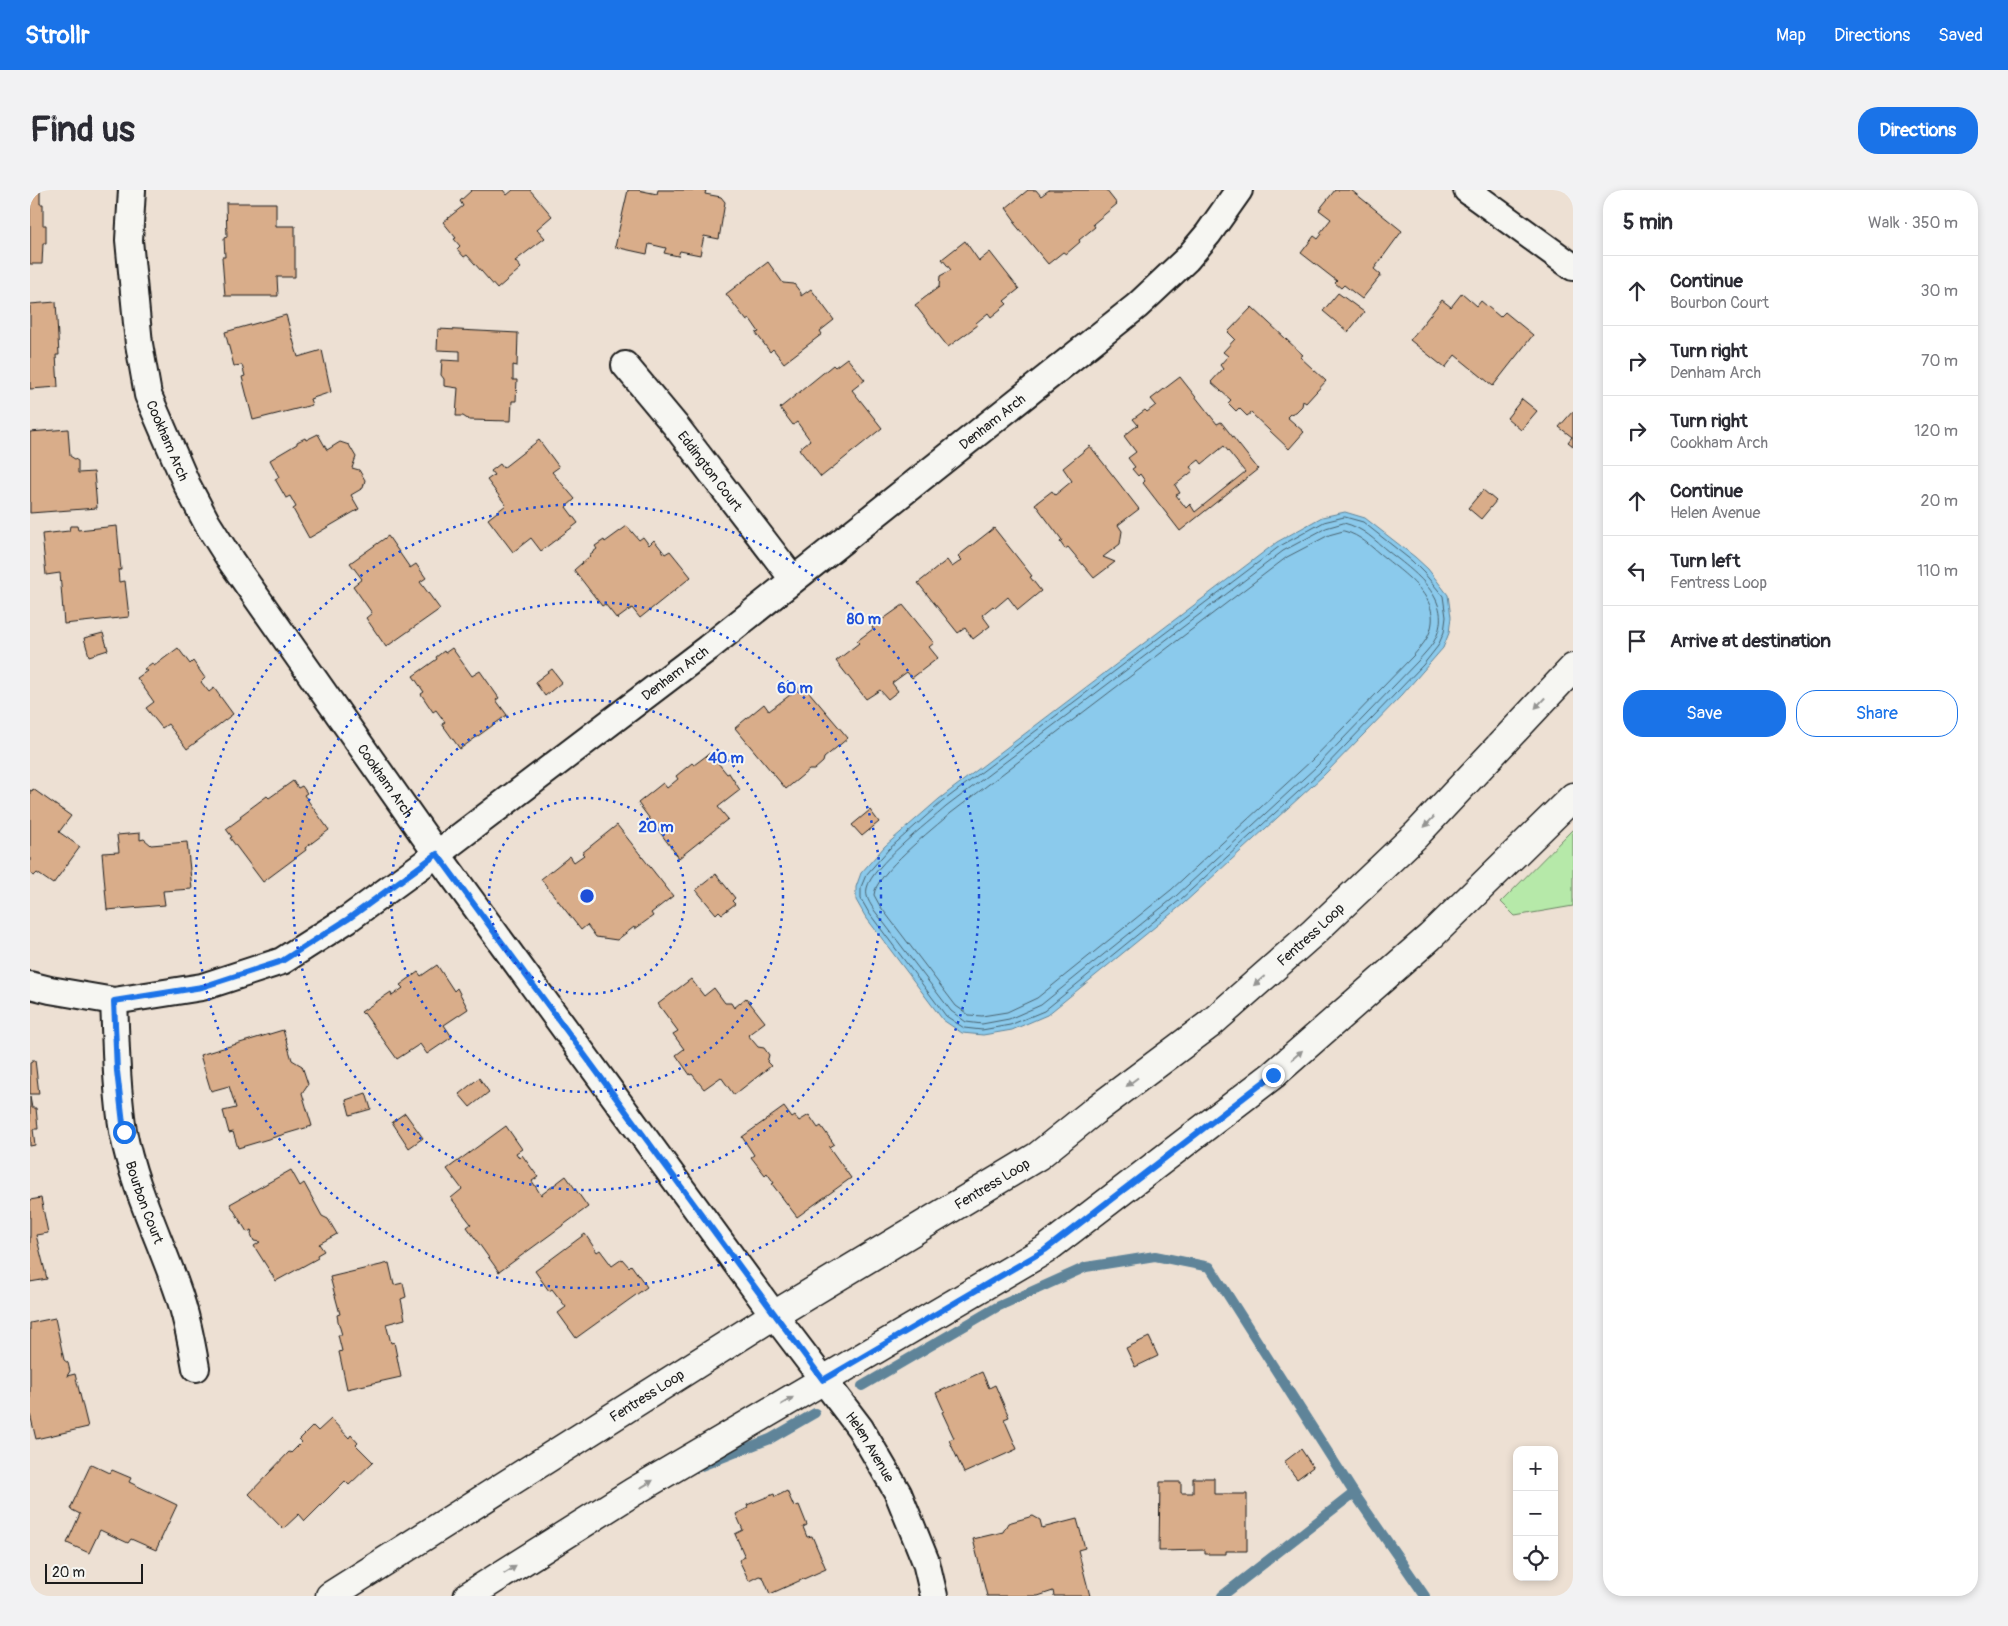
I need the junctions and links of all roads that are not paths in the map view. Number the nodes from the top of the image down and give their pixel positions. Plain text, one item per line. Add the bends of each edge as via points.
1 (132, 190) edge
2 (1239, 190) edge
3 (1467, 190) edge
4 (1573, 267) edge
5 (625, 365) dead end
6 (793, 578) junction
7 (1573, 668) edge
8 (1573, 797) edge
9 (437, 854) junction
10 (30, 985) edge
11 (114, 1001) junction
12 (774, 1315) junction
13 (196, 1368) dead end
14 (823, 1380) junction
15 (330, 1596) edge
16 (468, 1596) edge
17 (934, 1596) edge

1 - 9 street, Cookham Arch via 130,240 139,344 148,395 187,485 231,560
2 - 6 street, Denham Arch via 1187,259 1137,306
3 - 4 street
5 - 6 street, Eddington Court
6 - 9 street, Denham Arch via 708,648
7 -> 12 street, Fentress Loop via 1416,835 1314,932 1210,1024 1038,1156
14 -> 8 street via 1045,1250 1273,1075 1430,938
9 - 11 street, Denham Arch via 348,919 282,961 202,987
9 - 12 street, Cookham Arch
10 - 11 street, Denham Arch
11 - 13 street, Bourbon Court via 124,1132 139,1188 177,1288
12 - 14 street, Helen Avenue
12 - 15 street, Fentress Loop
16 -> 14 street via 633,1492
14 - 17 street, Helen Avenue via 860,1428 898,1493 926,1562

